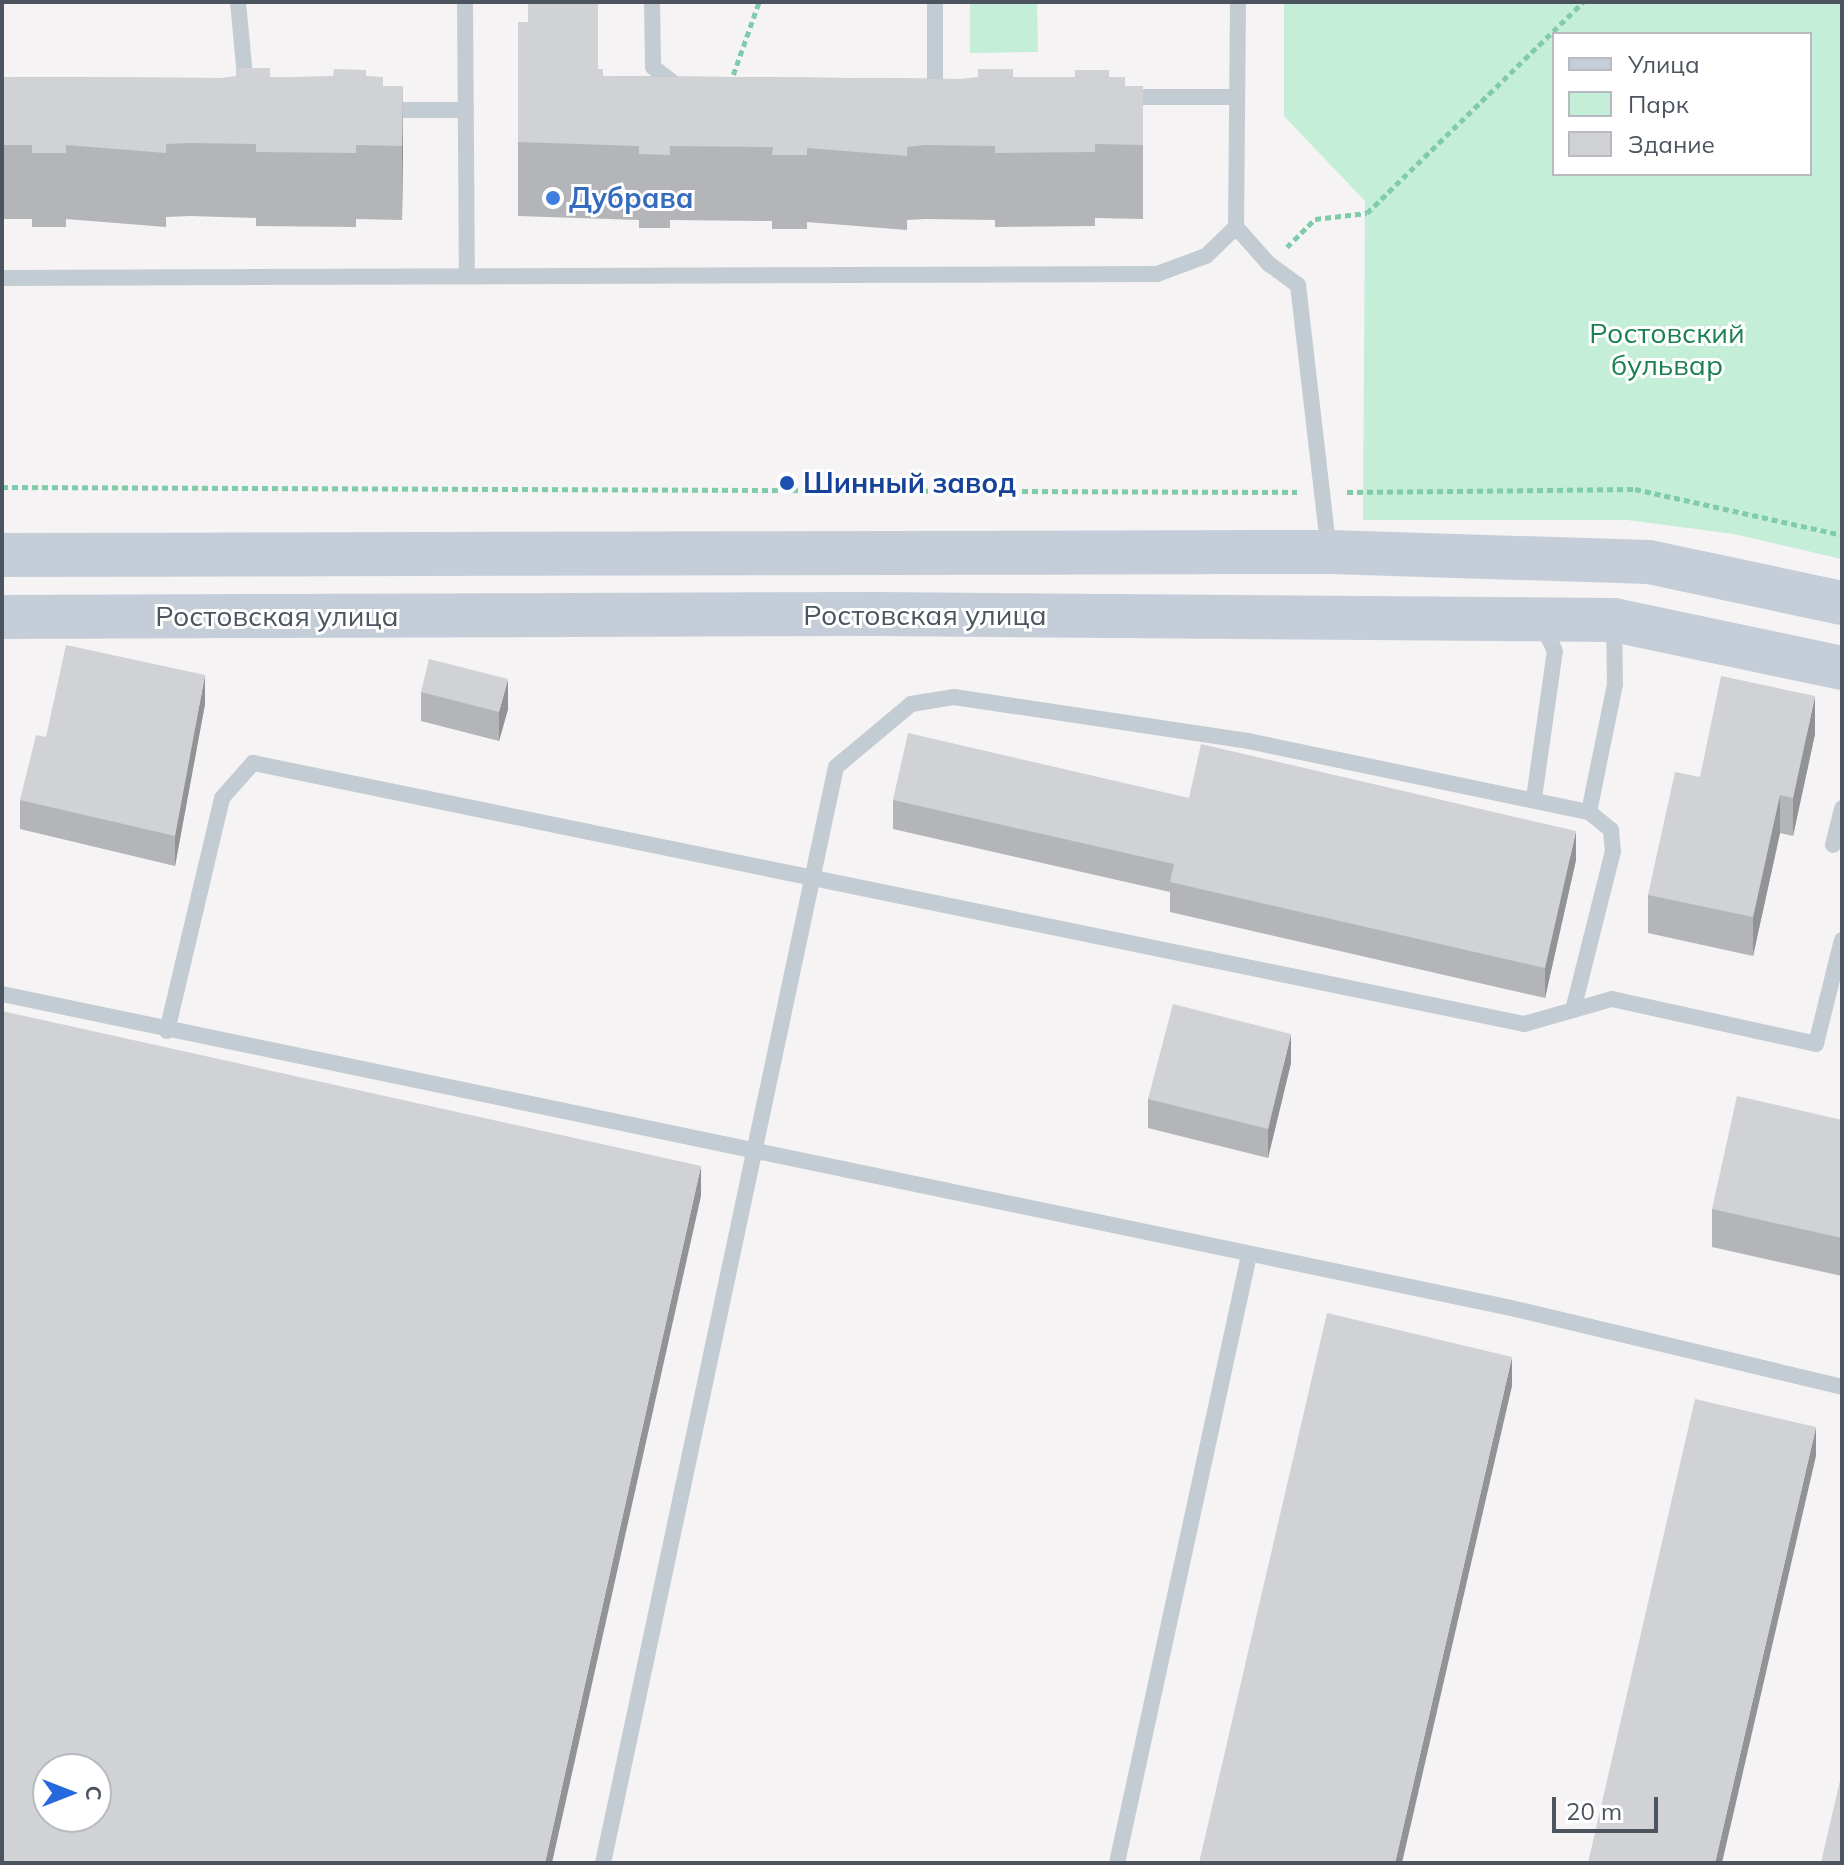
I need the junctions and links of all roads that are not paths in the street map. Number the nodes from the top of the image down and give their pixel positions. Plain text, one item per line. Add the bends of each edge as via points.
1 (238, 2) edge
2 (465, 2) edge
3 (652, 2) edge
4 (935, 2) edge
5 (1238, 2) edge
6 (1099, 97) edge
7 (1236, 97) junction
8 (935, 98) edge
9 (725, 99) edge
10 (247, 109) edge
11 (357, 109) edge
12 (466, 110) junction
13 (1236, 227) junction
14 (467, 273) junction
15 (2, 278) edge
16 (1330, 552) junction
17 (2, 555) edge
18 (1617, 562) junction
19 (1842, 603) edge
20 (2, 617) edge
21 (1541, 620) junction
22 (1614, 620) junction
23 (1842, 668) edge
24 (1534, 798) junction
25 (1842, 808) edge
26 (1589, 812) junction
27 (1833, 845) dead end
28 (816, 878) junction
29 (1842, 940) edge
30 (2, 994) edge
31 (1573, 1010) junction
32 (167, 1031) junction
33 (755, 1155) junction
34 (1249, 1255) junction
35 (1842, 1387) edge
36 (603, 1863) edge
37 (1117, 1863) edge

1 - 10 lane
2 - 12 lane
3 - 9 lane via 653,67 692,99
4 - 8 lane
5 - 7 lane
6 - 7 lane
7 - 13 lane
11 - 12 lane
12 - 14 lane
13 - 14 lane via 1206,256 1157,274
13 - 16 lane via 1269,264 1298,285
14 - 15 lane
16 - 17 street via 879,549
16 - 18 street
18 - 19 street via 1649,562
18 - 22 street
20 - 21 street, Ростовская улица via 877,614
21 - 22 street, Ростовская улица
21 - 24 lane via 1555,651
22 - 23 street, Ростовская улица
22 - 26 lane via 1615,684
24 - 26 lane
24 - 28 lane via 1248,741 954,697 911,704 836,767
25 - 27 lane
26 - 31 lane via 1611,830 1613,851
28 - 31 lane via 1524,1024
28 - 32 lane via 253,763 222,798
28 - 33 lane
29 - 31 lane via 1816,1044 1612,999
30 - 32 lane
32 - 33 lane
33 - 34 lane
33 - 36 lane
34 - 35 lane via 1511,1308
34 - 37 lane

